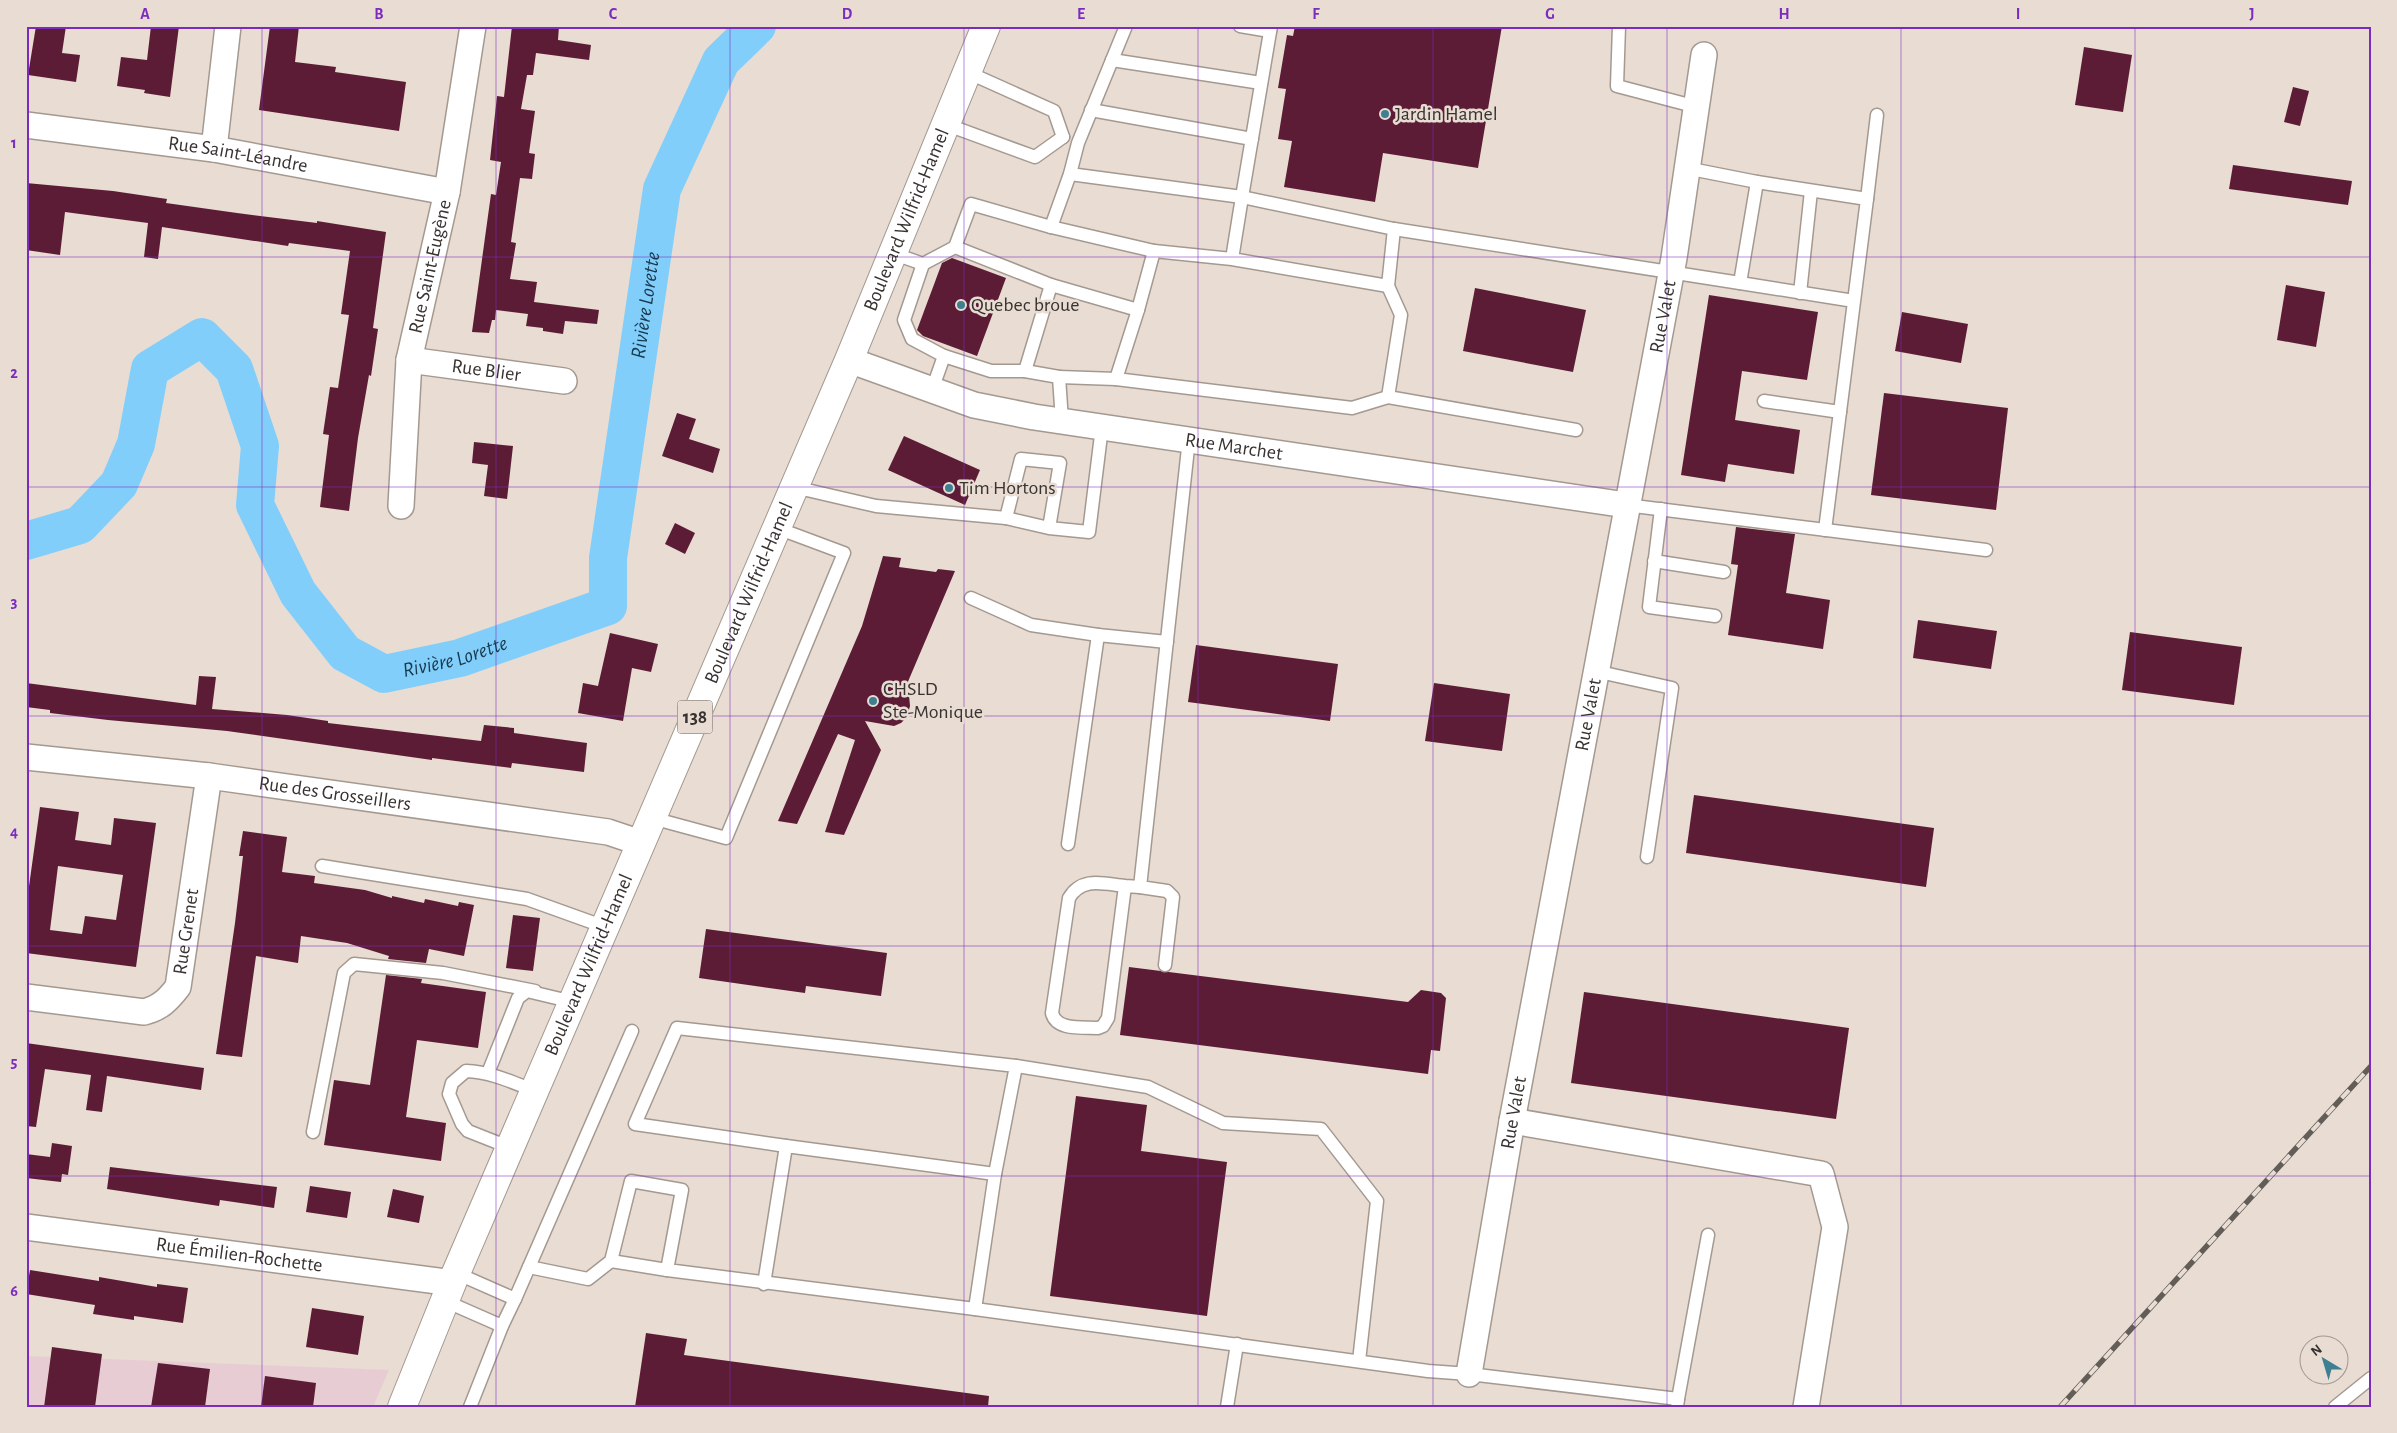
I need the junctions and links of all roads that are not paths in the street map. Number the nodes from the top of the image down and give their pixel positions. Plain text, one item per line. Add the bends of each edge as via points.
1 (228, 26) edge
2 (473, 26) edge
3 (986, 26) edge
4 (1126, 26) edge
5 (1240, 26) edge
6 (1618, 26) edge
7 (1271, 29) edge
8 (1704, 54) dead end
9 (1112, 60) junction
10 (967, 72) junction
11 (1261, 84) junction
12 (1697, 107) junction
13 (1092, 110) junction
14 (1878, 115) dead end
15 (946, 124) junction
16 (26, 125) edge
17 (1063, 138) junction
18 (1252, 139) junction
19 (1078, 143) junction
20 (214, 148) junction
21 (1686, 168) junction
22 (1070, 174) junction
23 (1757, 182) junction
24 (1811, 191) junction
25 (447, 192) junction
26 (1242, 197) junction
27 (1867, 199) junction
28 (1052, 226) junction
29 (1394, 229) junction
30 (956, 247) junction
31 (1154, 250) junction
32 (892, 253) junction
33 (1232, 259) junction
34 (923, 264) junction
35 (1670, 274) junction
36 (1740, 283) junction
37 (1051, 285) junction
38 (1388, 286) junction
39 (1800, 293) junction
40 (1854, 301) junction
41 (1138, 310) junction
42 (944, 356) junction
43 (409, 360) junction
44 (849, 360) junction
45 (1025, 370) junction
46 (1059, 377) junction
47 (1116, 379) junction
48 (564, 381) dead end
49 (932, 390) junction
50 (1388, 397) junction
51 (1764, 401) dead end
52 (1840, 412) junction
53 (1062, 421) junction
54 (1102, 427) junction
55 (1576, 430) dead end
56 (1189, 439) junction
57 (794, 487) junction
58 (1626, 505) junction
59 (401, 506) dead end
60 (1661, 509) junction
61 (1006, 518) junction
62 (777, 528) junction
63 (1049, 528) junction
64 (1825, 530) junction
65 (1986, 550) dead end
66 (1654, 562) junction
67 (1724, 572) dead end
68 (970, 598) dead end
69 (1715, 616) dead end
70 (1098, 635) junction
71 (1167, 642) junction
72 (1595, 671) junction
73 (26, 757) edge
74 (209, 776) junction
75 (652, 818) junction
76 (641, 843) junction
77 (1068, 844) dead end
78 (1647, 856) dead end
79 (322, 866) dead end
80 (1125, 886) junction
81 (1140, 886) junction
82 (605, 927) junction
83 (1165, 965) dead end
84 (536, 991) junction
85 (26, 997) edge
86 (573, 1002) junction
87 (632, 1031) dead end
88 (1016, 1066) junction
89 (488, 1073) junction
90 (535, 1091) junction
91 (1512, 1121) junction
92 (313, 1132) dead end
93 (786, 1146) junction
94 (511, 1148) junction
95 (994, 1174) junction
96 (26, 1227) edge
97 (1708, 1235) dead end
98 (611, 1261) junction
99 (529, 1267) junction
100 (666, 1270) junction
101 (764, 1284) junction
102 (452, 1286) junction
103 (515, 1299) junction
104 (975, 1309) junction
105 (502, 1326) junction
106 (1237, 1344) junction
107 (1359, 1361) junction
108 (1469, 1374) junction
109 (2371, 1378) edge
110 (1678, 1403) edge
111 (402, 1407) edge
112 (470, 1407) edge
113 (1227, 1407) edge
114 (1806, 1407) edge
115 (2335, 1407) edge

1 - 20 street
2 - 25 street, Rue Saint-Eugène
3 - 10 main road, Boulevard Wilfrid-Hamel / 138
4 - 9 lane
5 - 7 lane
6 - 12 lane via 1617,86
7 - 11 lane
8 - 12 street, Rue Valet
9 - 11 lane
9 - 13 lane
10 - 15 main road, Boulevard Wilfrid-Hamel / 138
10 - 17 lane via 1054,111
11 - 18 lane
12 - 21 street, Rue Valet
13 - 18 lane
13 - 19 lane
14 - 27 lane
15 - 17 lane via 1035,157
15 - 32 main road, Boulevard Wilfrid-Hamel / 138
16 - 20 street, Rue Saint-Léandre
17 - 19 lane
18 - 26 lane
19 - 22 lane
20 - 25 street, Rue Saint-Léandre
21 - 23 lane
21 - 35 street, Rue Valet
22 - 26 lane
22 - 28 lane
23 - 24 lane
23 - 36 lane
24 - 27 lane
24 - 39 lane
25 - 43 street, Rue Saint-Eugène
26 - 29 lane
26 - 33 lane
27 - 40 lane
28 - 30 lane via 971,204
28 - 31 lane
29 - 35 lane
29 - 38 lane
30 - 34 lane
30 - 37 lane
31 - 33 lane
31 - 41 lane
32 - 34 lane
32 - 44 main road, Boulevard Wilfrid-Hamel / 138
33 - 38 lane
34 - 42 lane via 904,320 912,339
35 - 36 lane
35 - 58 street, Rue Valet
36 - 39 lane
37 - 41 lane
37 - 45 lane
38 - 50 lane via 1401,315
39 - 40 lane
40 - 52 lane
41 - 47 lane
42 - 45 lane via 991,371
42 - 49 lane
43 - 48 street, Rue Blier
43 - 59 street, Rue Saint-Eugène
44 - 49 street, Rue Marchet
44 - 57 main road, Boulevard Wilfrid-Hamel / 138
45 - 46 lane
46 - 47 lane
46 - 53 lane
47 - 50 lane via 1352,408
49 - 53 street, Rue Marchet via 974,405
50 - 55 lane
51 - 52 lane
52 - 64 lane
53 - 54 street, Rue Marchet
54 - 56 street, Rue Marchet
54 - 63 lane via 1089,532
56 - 58 street, Rue Marchet
56 - 71 lane
57 - 61 lane via 876,506
57 - 62 main road, Boulevard Wilfrid-Hamel / 138
58 - 60 lane
58 - 72 street, Rue Valet
60 - 64 lane
60 - 66 lane
61 - 63 lane
61 - 63 lane via 1021,459 1060,463
62 - 75 main road, Boulevard Wilfrid-Hamel / 138
62 - 75 lane via 844,553 726,838
64 - 65 lane
66 - 67 lane
66 - 69 lane via 1649,606
68 - 70 lane via 1031,625
70 - 71 lane
70 - 77 lane
71 - 81 lane
72 - 78 lane via 1672,688
72 - 91 street, Rue Valet
73 - 74 street, Rue des Grosseillers
74 - 76 street, Rue des Grosseillers via 608,832
74 - 85 street, Rue Grenet via 178,987 168,1000 156,1009 144,1012
75 - 76 main road, Boulevard Wilfrid-Hamel / 138
76 - 82 main road, Boulevard Wilfrid-Hamel / 138
79 - 82 lane via 527,899
80 - 80 lane via 1090,882 1074,889 1069,898 1052,1013 1059,1025 1098,1028 1108,1018
80 - 81 lane
81 - 83 lane via 1167,891 1173,897
82 - 86 main road, Boulevard Wilfrid-Hamel / 138
84 - 86 lane
84 - 89 lane via 527,991 518,998
84 - 92 lane via 442,973 354,964 344,973
86 - 90 main road, Boulevard Wilfrid-Hamel / 138
87 - 99 lane
88 - 93 lane via 677,1028 635,1124
88 - 95 lane
88 - 107 lane via 1148,1087 1223,1123 1321,1129 1377,1201
89 - 90 lane
89 - 94 lane via 466,1071 452,1082 449,1094 452,1105 468,1131
90 - 94 main road, Boulevard Wilfrid-Hamel / 138
91 - 108 street, Rue Valet
91 - 114 street via 1821,1174 1835,1227
93 - 95 lane
93 - 101 lane
94 - 102 main road, Boulevard Wilfrid-Hamel / 138
95 - 104 lane
96 - 102 street, Rue Émilien-Rochette
97 - 110 lane
98 - 99 lane via 588,1279
98 - 100 lane
98 - 100 lane via 631,1181 682,1190
99 - 103 lane
100 - 101 lane
101 - 104 lane
102 - 103 lane
102 - 105 lane
102 - 111 main road, Boulevard Wilfrid-Hamel / 138
103 - 105 lane
104 - 106 lane
105 - 112 lane
106 - 107 lane
106 - 113 lane
107 - 108 lane
108 - 110 lane
109 - 115 lane

